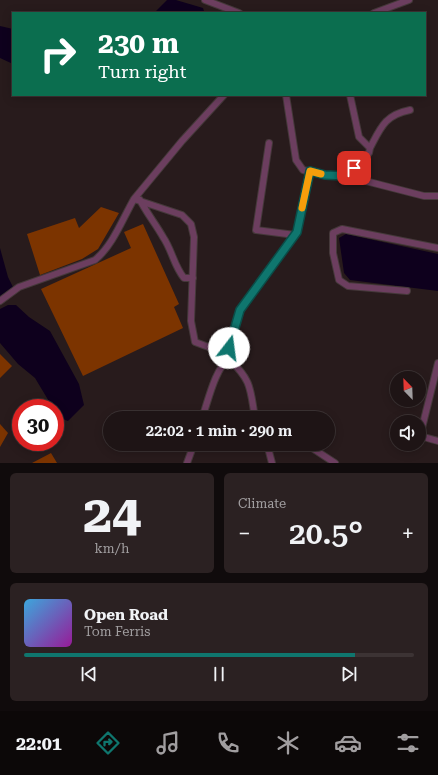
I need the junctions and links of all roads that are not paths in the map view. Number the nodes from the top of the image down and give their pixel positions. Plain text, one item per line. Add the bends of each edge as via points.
1 (205, 0) edge
2 (409, 0) edge
3 (394, 3) edge
4 (236, 12) edge
5 (376, 12) edge
6 (223, 96) edge
7 (286, 96) edge
8 (350, 96) edge
9 (410, 110) dead end
10 (269, 143) dead end
11 (370, 148) junction
12 (310, 171) junction
13 (346, 176) junction
14 (438, 196) edge
15 (137, 200) junction
16 (295, 235) junction
17 (438, 248) edge
18 (193, 278) junction
19 (407, 291) dead end
20 (0, 301) edge
21 (230, 359) junction
22 (438, 363) edge
23 (204, 411) edge
24 (254, 411) edge
25 (438, 441) edge
26 (191, 451) edge
27 (269, 451) edge
28 (317, 451) edge
29 (186, 463) edge
30 (272, 463) edge
31 (335, 463) edge

1 - 4 street
2 - 3 street
3 - 5 street
6 - 15 street via 182,141
7 - 12 street via 296,160 303,170
8 - 11 street via 359,137
9 - 11 street via 387,119
10 - 16 street via 256,230
11 - 13 street via 369,153
12 - 13 street
12 - 16 street
13 - 14 street via 424,196
15 - 18 street via 164,238 184,278
15 - 18 street via 182,215 191,224 194,237
15 - 20 street via 113,238 95,260 19,287
16 - 21 street via 240,310 229,348
17 - 19 street via 342,229 333,233 333,253 340,280 348,286
18 - 21 street via 190,321 195,342 222,352
21 - 23 street via 215,379
21 - 24 street via 243,372 248,382
22 - 25 street via 420,436
26 - 29 street
27 - 30 street
28 - 31 street

